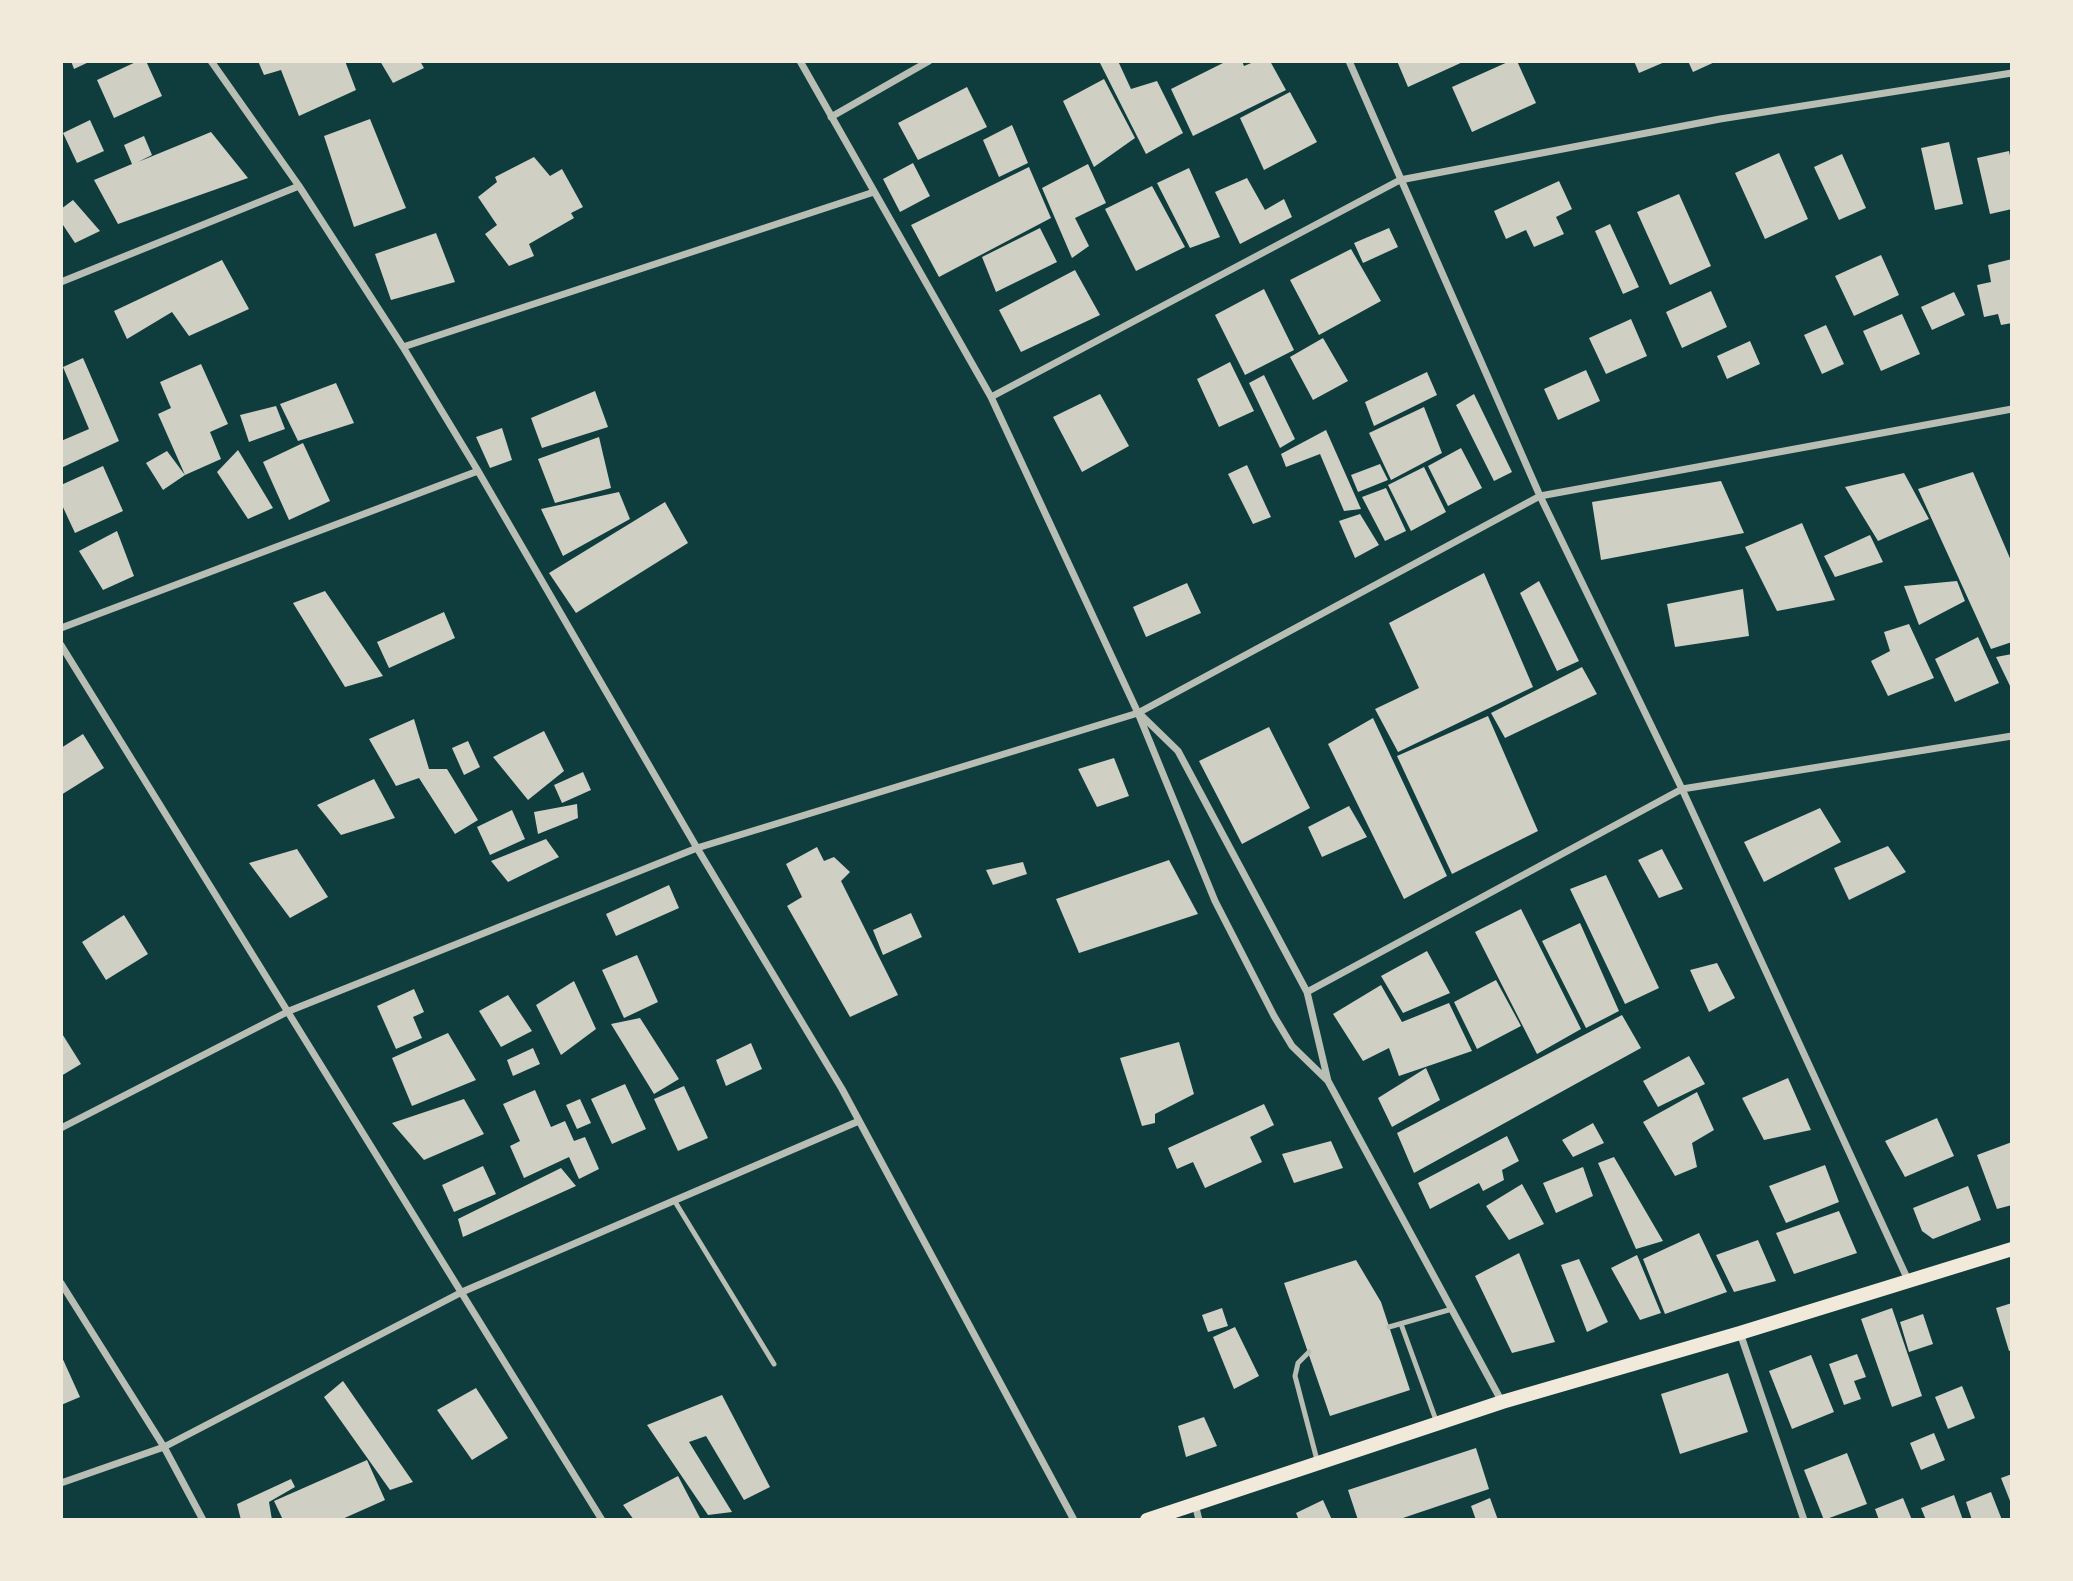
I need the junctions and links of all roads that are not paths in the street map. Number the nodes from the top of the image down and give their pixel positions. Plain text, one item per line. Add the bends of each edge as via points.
1 (211, 61) edge
2 (800, 61) edge
3 (929, 61) edge
4 (1349, 61) edge
5 (2012, 73) edge
6 (831, 117) junction
7 (1400, 180) junction
8 (299, 186) junction
9 (874, 192) junction
10 (61, 282) edge
11 (403, 347) junction
12 (991, 397) junction
13 (2012, 409) edge
14 (478, 471) junction
15 (1540, 496) junction
16 (61, 628) edge
17 (61, 645) edge
18 (1138, 713) junction
19 (2012, 736) edge
20 (1682, 789) junction
21 (697, 848) junction
22 (1307, 992) junction
23 (289, 1011) junction
24 (1328, 1081) junction
25 (859, 1121) junction
26 (61, 1128) edge
27 (674, 1200) junction
28 (2012, 1249) edge
29 (1908, 1280) junction
30 (61, 1283) edge
31 (462, 1292) junction
32 (1451, 1309) junction
33 (1401, 1324) junction
34 (1389, 1326) dead end
35 (1740, 1333) junction
36 (1309, 1352) dead end
37 (774, 1364) dead end
38 (1502, 1402) junction
39 (1437, 1423) junction
40 (164, 1447) junction
41 (1318, 1463) junction
42 (61, 1483) edge
43 (1195, 1504) junction
44 (203, 1520) edge
45 (602, 1520) edge
46 (1074, 1520) edge
47 (1147, 1520) edge
48 (1199, 1520) edge
49 (1804, 1520) edge

1 - 8 street
2 - 6 street
3 - 6 street
4 - 7 street
5 - 7 street via 1720,119
6 - 9 street
7 - 12 street
7 - 15 street
8 - 10 street
8 - 11 street
9 - 11 street
9 - 12 street
11 - 14 street
12 - 18 street
13 - 15 street
14 - 16 street
14 - 21 street
15 - 18 street
15 - 20 street
17 - 23 street
18 - 21 street
18 - 22 street via 1178,751
18 - 24 street via 1215,901 1262,993 1292,1046
19 - 20 street
20 - 22 street
20 - 29 street
21 - 23 street
21 - 25 street
22 - 24 street
23 - 26 street
23 - 31 street
24 - 32 street
25 - 27 street
25 - 46 street
27 - 31 street
27 - 37 lane
28 - 29 main road
29 - 35 main road
30 - 40 street
31 - 40 street
31 - 45 street
32 - 33 lane
32 - 38 street
33 - 34 lane
33 - 39 lane
35 - 38 main road
35 - 49 street
36 - 41 lane via 1298,1363 1296,1376
38 - 39 main road
39 - 41 main road
40 - 42 street
40 - 44 street
41 - 43 main road
43 - 47 main road
43 - 48 street

